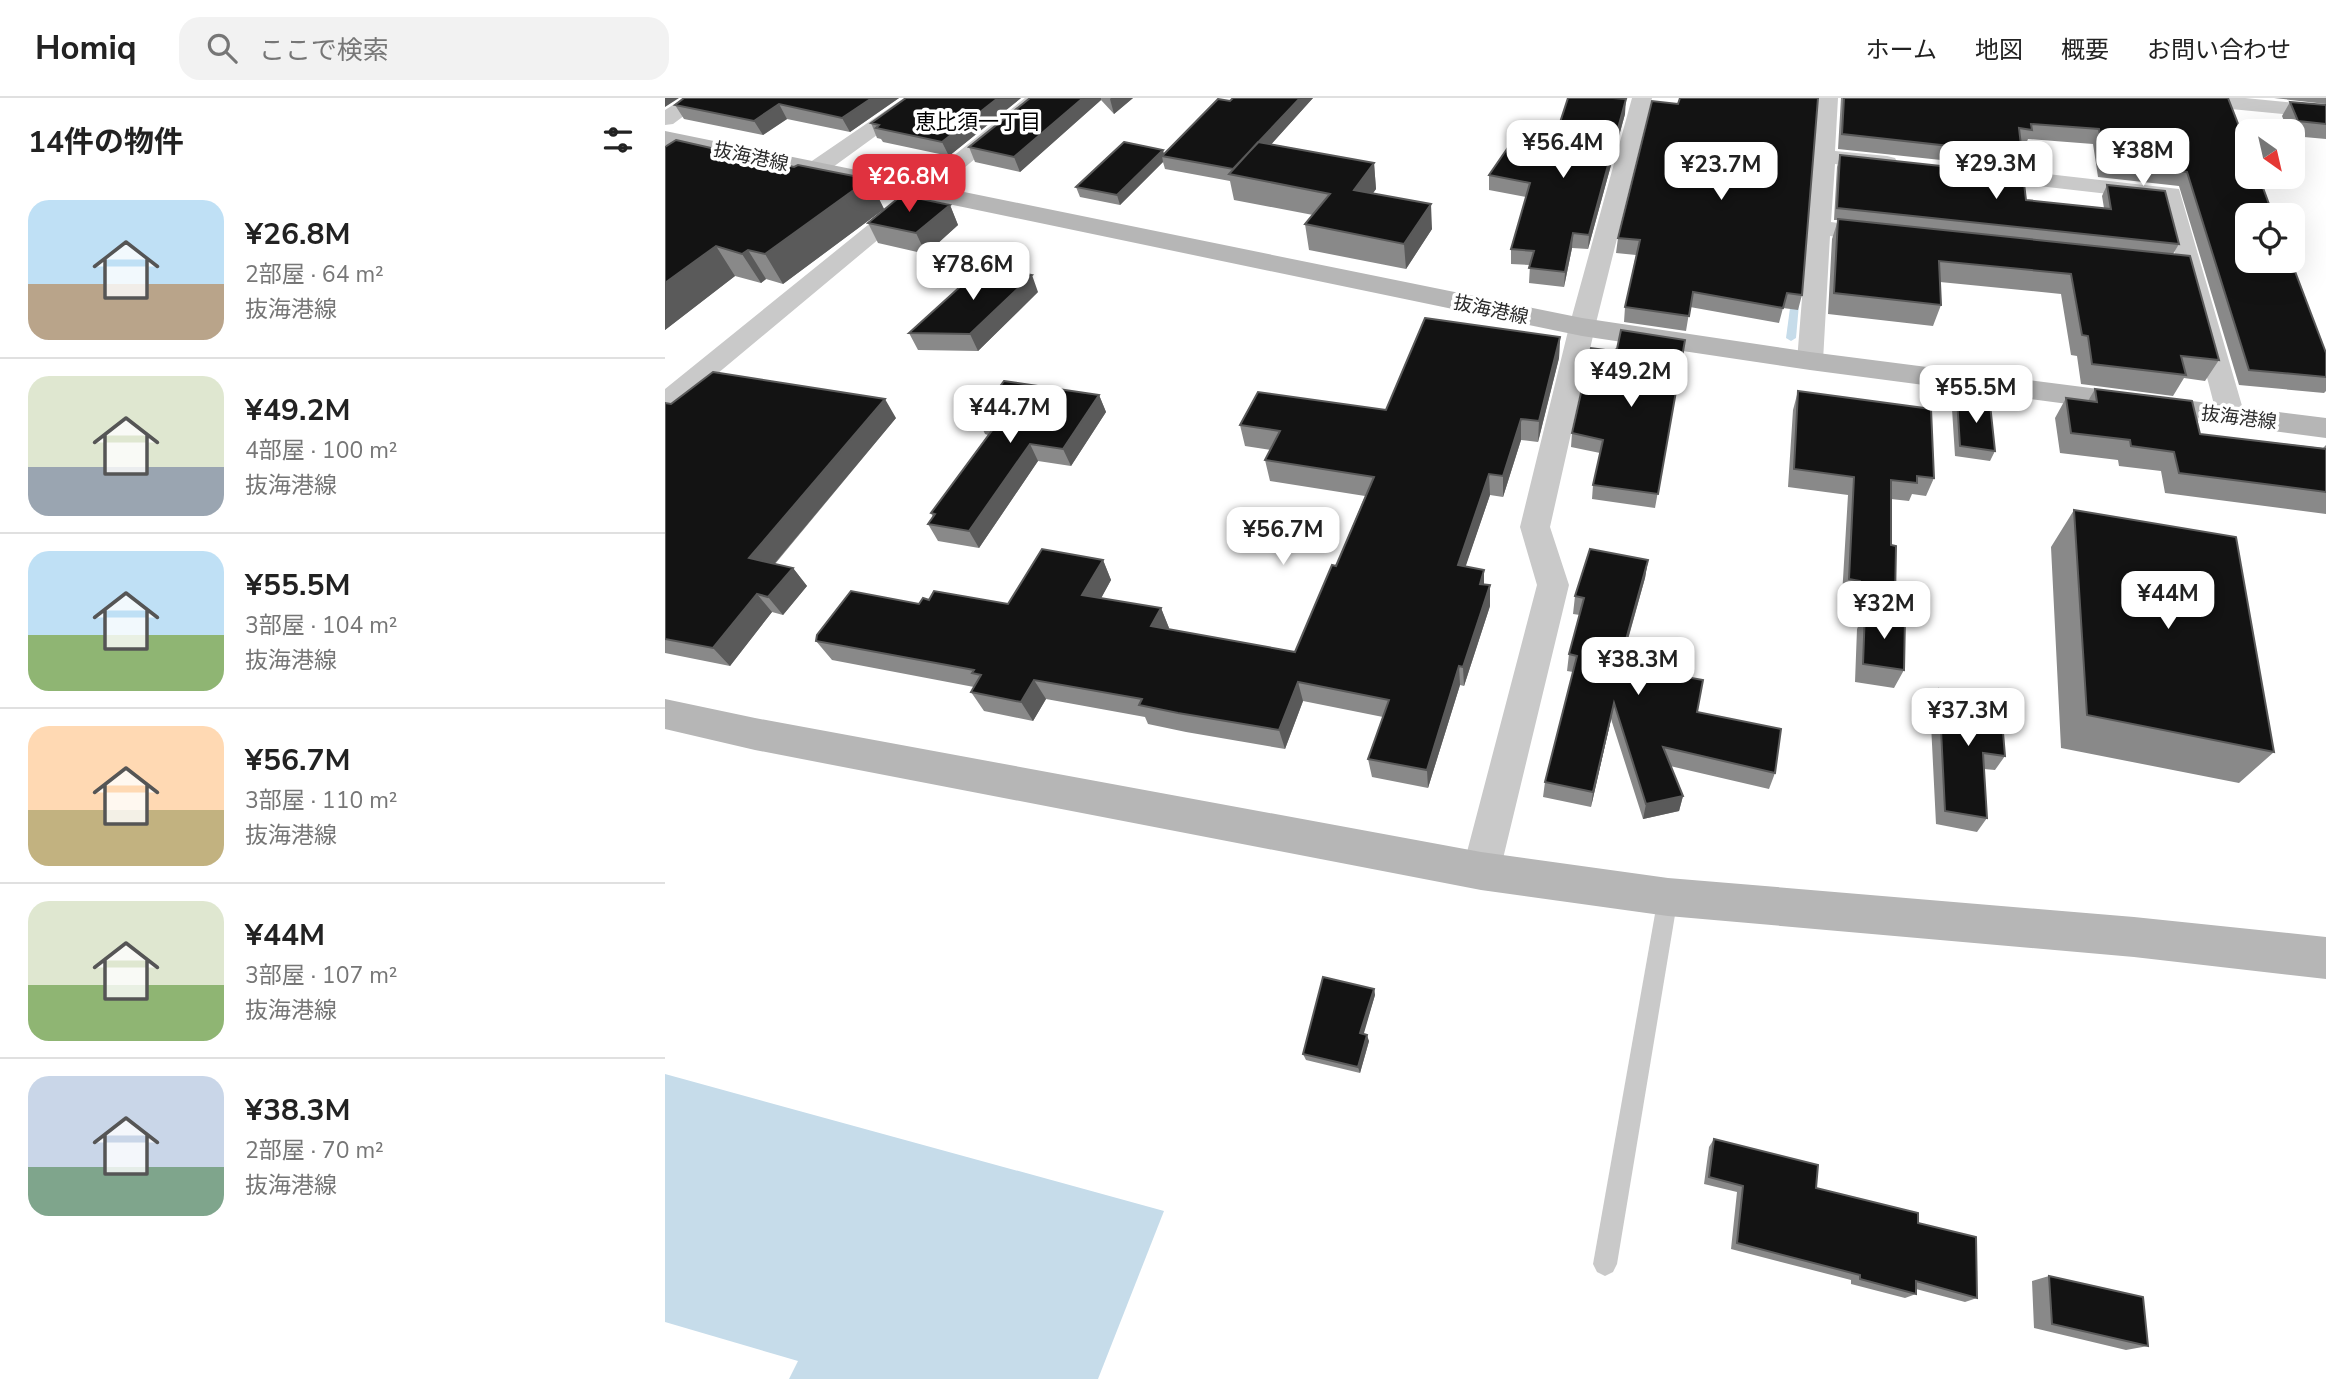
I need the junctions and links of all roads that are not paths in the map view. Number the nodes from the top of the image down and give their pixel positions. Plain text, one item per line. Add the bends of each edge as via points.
1 (698, 98) edge
2 (918, 98) edge
3 (1038, 98) edge
4 (1642, 98) edge
5 (1828, 98) edge
6 (2179, 98) edge
7 (2326, 112) edge
8 (665, 119) edge
9 (665, 138) edge
10 (1824, 156) junction
11 (1907, 165) edge
12 (814, 170) junction
13 (1949, 170) edge
14 (922, 192) junction
15 (1819, 228) junction
16 (1902, 237) edge
17 (2163, 265) edge
18 (2191, 268) junction
19 (1581, 327) junction
20 (1810, 361) junction
21 (665, 402) edge
22 (2231, 416) junction
23 (2326, 428) edge
24 (665, 714) edge
25 (1481, 871) junction
26 (1668, 897) junction
27 (2326, 958) edge
28 (1605, 1264) dead end

1 - 8 street
2 - 12 street
3 - 14 street
4 - 19 street
5 - 10 street
6 - 7 street
9 - 12 main road, 抜海港線
10 - 11 street
10 - 15 street
12 - 14 main road, 抜海港線
13 - 18 street via 2171,194
14 - 19 main road, 抜海港線
14 - 21 street
15 - 16 street
15 - 20 street
17 - 18 street
18 - 22 street
19 - 20 main road, 抜海港線
19 - 25 street via 1535,527 1553,585
20 - 22 main road, 抜海港線
22 - 23 main road, 抜海港線
24 - 25 main road
25 - 26 main road
26 - 27 main road
26 - 28 lane

